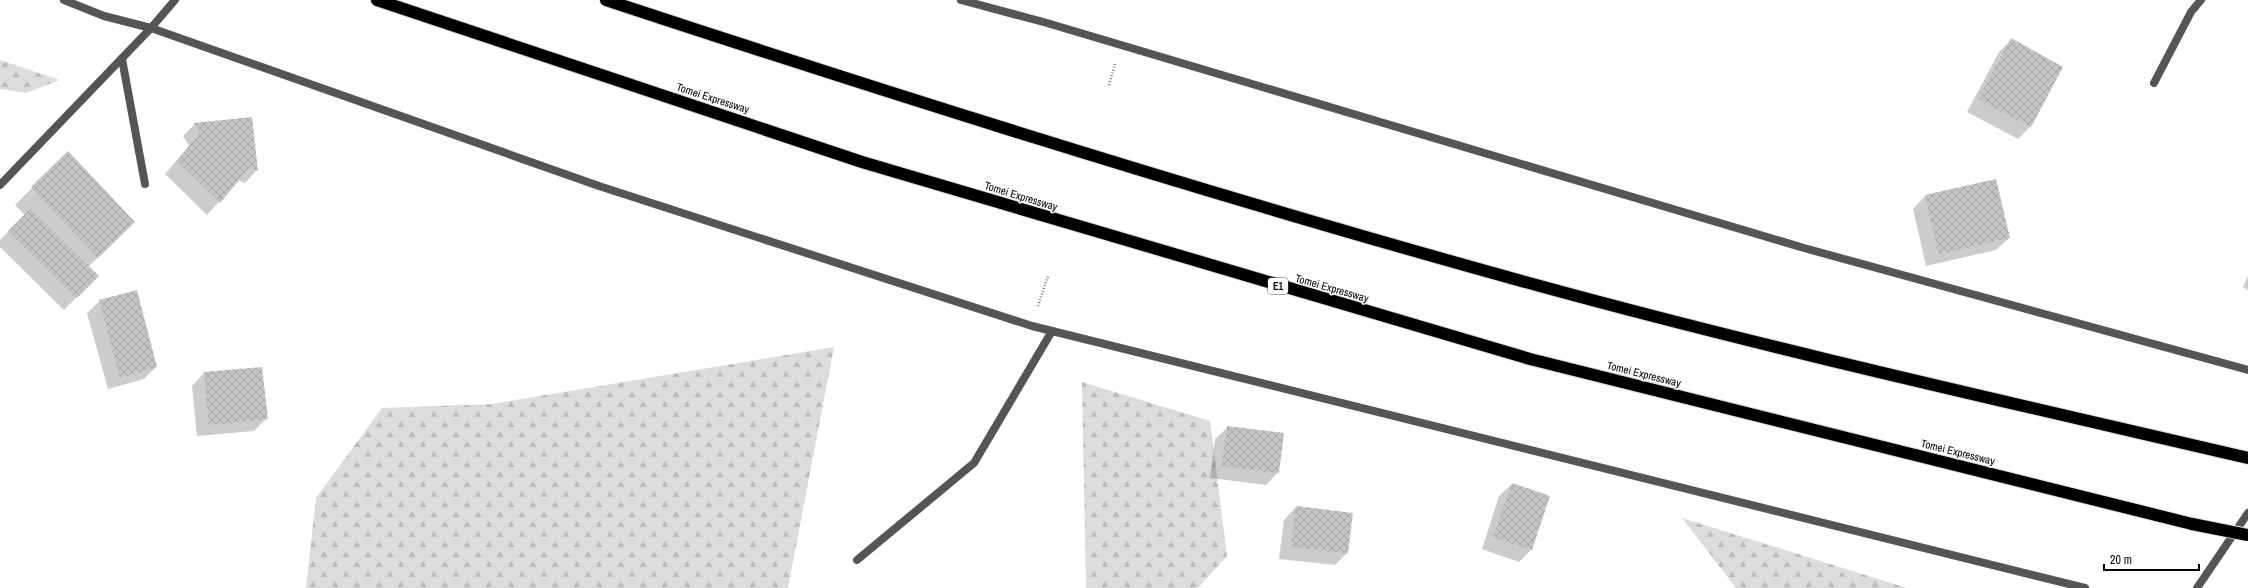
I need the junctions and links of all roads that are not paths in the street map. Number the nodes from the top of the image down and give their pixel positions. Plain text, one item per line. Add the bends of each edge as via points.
1 (64, 0) edge
2 (175, 0) edge
3 (377, 0) edge
4 (606, 0) edge
5 (960, 0) edge
6 (2201, 0) edge
7 (151, 28) junction
8 (122, 59) junction
9 (2154, 83) dead end
10 (145, 184) dead end
11 (0, 185) edge
12 (1052, 331) junction
13 (2248, 370) edge
14 (2248, 458) edge
15 (2248, 514) edge
16 (2248, 535) edge
17 (857, 560) dead end
18 (2085, 588) edge
19 (2197, 588) edge

1 - 7 street via 104,16
2 - 7 street
3 - 16 highway, Tomei Expressway / E1, bridge via 862,162 1492,348 2192,524
4 - 14 highway via 874,88 1236,198 1541,286 1892,375
5 - 13 street via 1804,248
6 - 9 street via 2191,12
7 - 8 street
7 - 12 street via 599,186
8 - 10 street
8 - 11 street
12 - 17 street via 974,463
12 - 18 street
15 - 19 street

